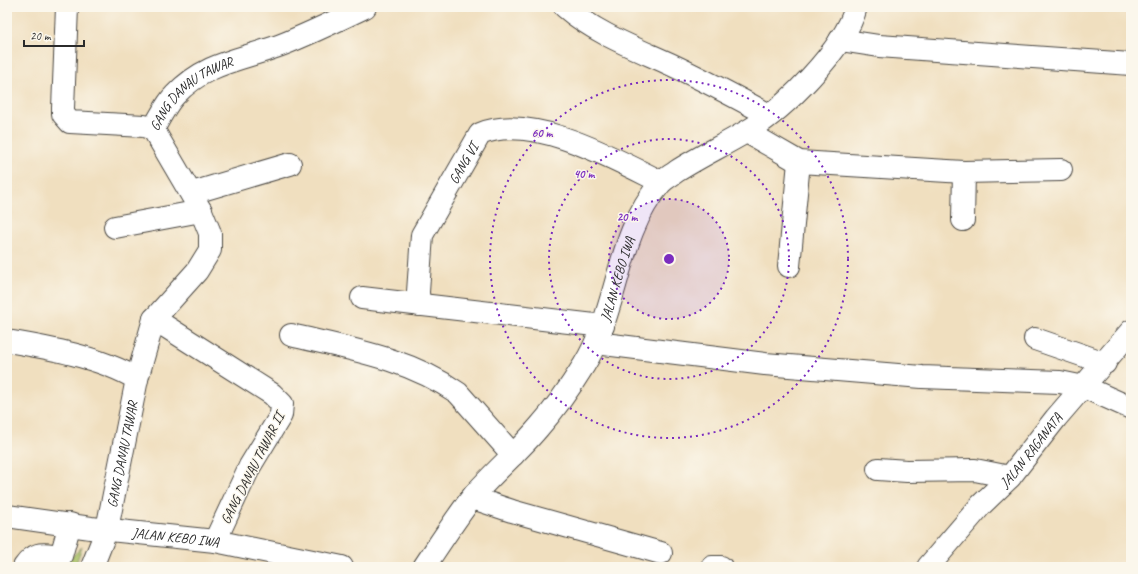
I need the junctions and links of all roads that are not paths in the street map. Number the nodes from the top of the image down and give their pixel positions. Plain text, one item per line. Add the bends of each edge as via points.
1 (67, 7) edge
2 (365, 7) edge
3 (565, 7) edge
4 (856, 7) edge
5 (840, 40) junction
6 (1131, 64) edge
7 (768, 116) junction
8 (153, 129) junction
9 (747, 132) junction
10 (799, 162) junction
11 (290, 164) dead end
12 (1061, 170) dead end
13 (964, 172) junction
14 (661, 182) junction
15 (196, 202) junction
16 (963, 220) dead end
17 (115, 227) dead end
18 (789, 266) dead end
19 (362, 298) dead end
20 (419, 305) junction
21 (154, 319) junction
22 (1131, 331) edge
23 (291, 335) dead end
24 (599, 335) junction
25 (1035, 339) dead end
26 (7, 341) edge
27 (1105, 363) junction
28 (137, 378) junction
29 (1084, 387) junction
30 (1131, 408) edge
31 (513, 454) junction
32 (878, 469) dead end
33 (1010, 477) junction
34 (472, 498) junction
35 (7, 516) edge
36 (70, 524) junction
37 (107, 529) junction
38 (215, 541) junction
39 (661, 553) dead end
40 (59, 562) edge
41 (24, 567) edge
42 (92, 567) edge
43 (342, 567) edge
44 (424, 567) edge
45 (712, 567) edge
46 (721, 567) edge
47 (928, 567) edge

1 - 8 street via 63,108 65,117 70,122 144,126
2 - 8 street, GANG DANAU TAWAR via 281,45 232,59 208,69 174,96
3 - 7 street via 574,15 615,38 727,92
4 - 5 street, JALAN KEBO IWA
5 - 6 street via 879,46
5 - 7 street, JALAN KEBO IWA via 794,95
7 - 9 street, JALAN KEBO IWA
8 - 15 street, GANG DANAU TAWAR
9 - 10 street
9 - 14 street, JALAN KEBO IWA
10 - 13 street
10 - 18 street
11 - 15 street
12 - 13 street
13 - 16 street
14 - 20 street, GANG VI via 600,151 542,132 492,129 480,134 422,235
14 - 24 street, JALAN KEBO IWA via 646,202 627,243
15 - 17 street
15 - 21 street, GANG DANAU TAWAR via 210,234 210,250 197,271
19 - 20 street
20 - 24 street
21 - 28 street, GANG DANAU TAWAR
21 - 38 street, GANG DANAU TAWAR II via 272,394 282,404 282,415 250,466
22 - 27 street, JALAN RAGANATA
23 - 31 street via 387,357 447,386 458,393
24 - 29 street via 772,365 922,377 1041,380
24 - 31 street, JALAN KEBO IWA via 585,364 540,426
25 - 27 street
26 - 28 street via 38,346 104,364
27 - 29 street, JALAN RAGANATA
28 - 37 street, GANG DANAU TAWAR
29 - 30 street
29 - 33 street, JALAN RAGANATA
31 - 34 street, JALAN KEBO IWA
32 - 33 street via 975,470
33 - 47 street, JALAN RAGANATA via 981,505
34 - 39 street
34 - 44 street, JALAN KEBO IWA
35 - 36 street, JALAN KEBO IWA
36 - 37 street, JALAN KEBO IWA
36 - 40 street
37 - 38 street, JALAN KEBO IWA
37 - 42 street, GANG DANAU TAWAR
38 - 43 street, JALAN KEBO IWA
40 - 41 street via 39,554 30,558
45 - 46 street

